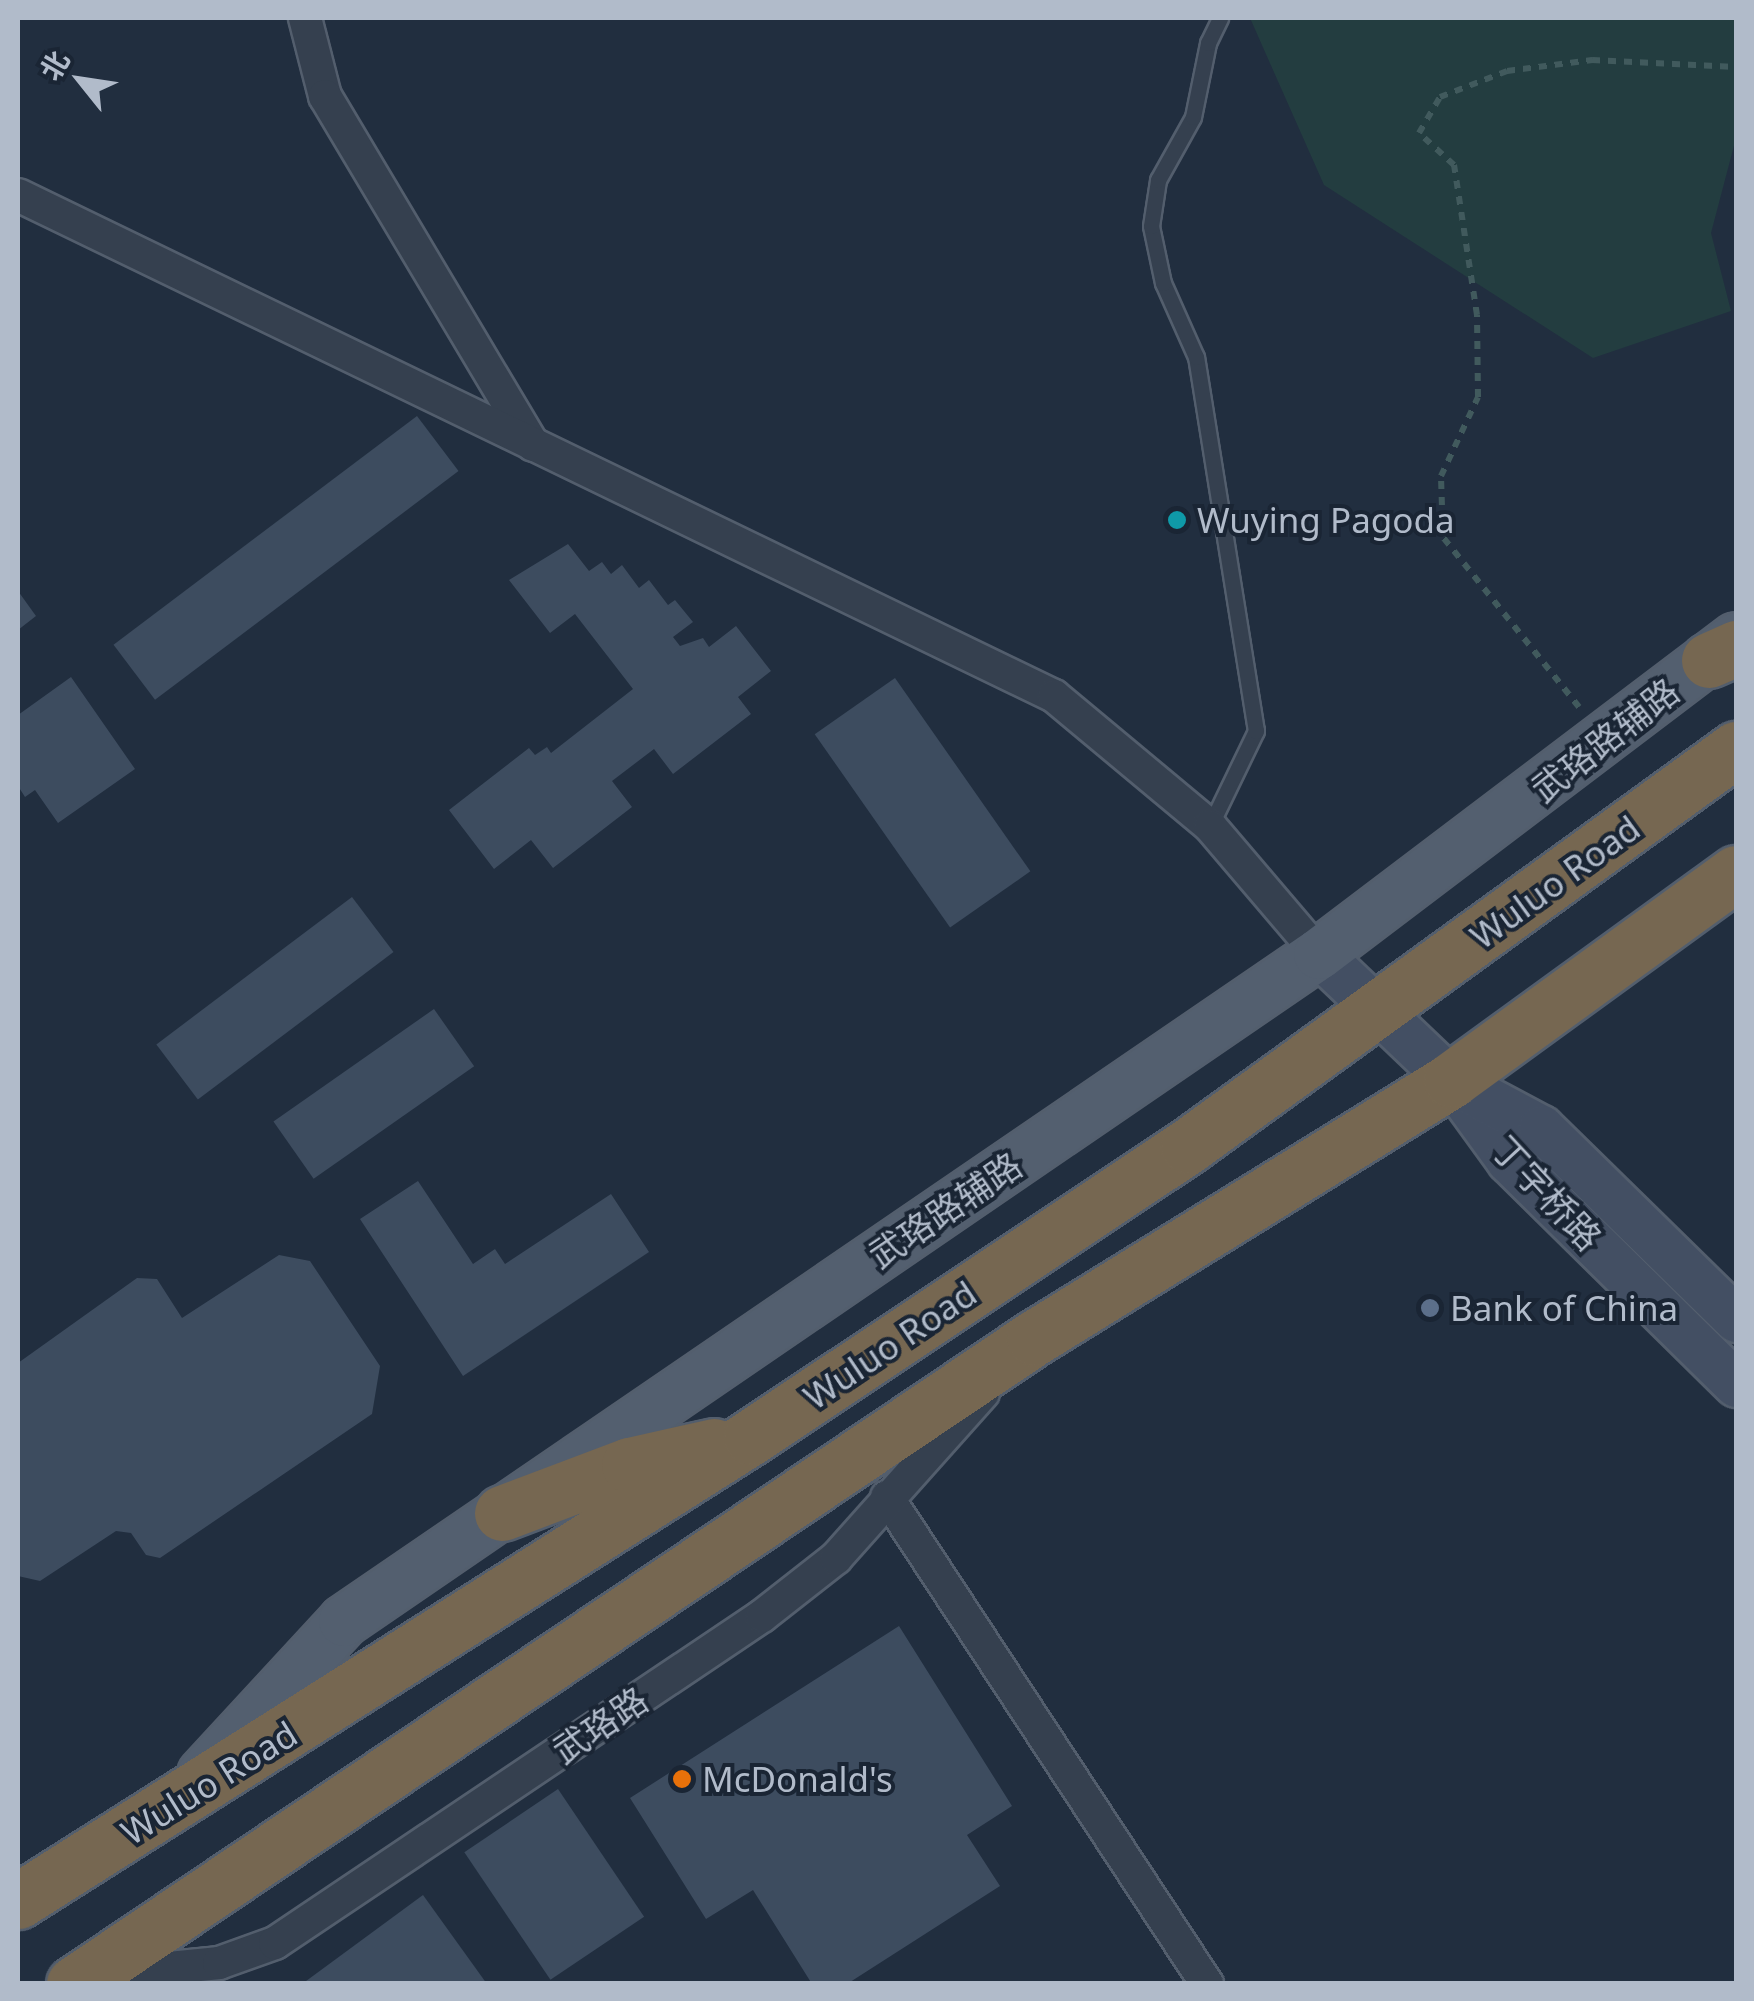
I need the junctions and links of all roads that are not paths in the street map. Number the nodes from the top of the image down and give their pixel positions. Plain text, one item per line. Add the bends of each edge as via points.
1 (305, 18) edge
2 (1220, 18) edge
3 (18, 195) edge
4 (533, 445) junction
5 (1727, 649) edge
6 (1736, 750) edge
7 (1210, 826) junction
8 (1736, 873) edge
9 (1319, 954) junction
10 (1379, 1012) junction
11 (1451, 1080) junction
12 (1736, 1319) edge
13 (1034, 1338) junction
14 (1736, 1384) edge
15 (751, 1437) junction
16 (887, 1497) junction
17 (502, 1513) junction
18 (177, 1804) junction
19 (82, 1861) junction
20 (18, 1865) edge
21 (18, 1901) edge
22 (83, 1981) edge
23 (1207, 1984) edge

1 - 4 street via 325,96
2 - 7 lane via 1193,117 1158,180 1151,226 1162,283 1196,357 1256,730
3 - 4 street
4 - 7 street via 1054,696
5 - 9 main road, 武珞路辅路
6 - 10 highway, Wuluo Road
7 - 9 street
8 - 11 highway, Wuluo Road
9 - 10 main road, 丁字桥路
9 - 17 main road, 武珞路辅路
10 - 11 main road, 丁字桥路
10 - 15 highway, Wuluo Road
11 - 12 main road, 丁字桥路 via 1541,1128
11 - 13 highway, Wuluo Road
11 - 14 main road, 丁字桥路 via 1508,1160
13 - 16 street, 武珞路
13 - 22 highway, Wuluo Road
15 - 17 highway via 629,1465
15 - 18 highway, Wuluo Road
16 - 22 street, 武珞路 via 836,1558 762,1616 275,1943 219,1963
16 - 23 street
17 - 18 main road, 武珞路辅路 via 344,1621
18 - 19 highway, Wuluo Road
19 - 20 highway
19 - 21 highway, Wuluo Road

